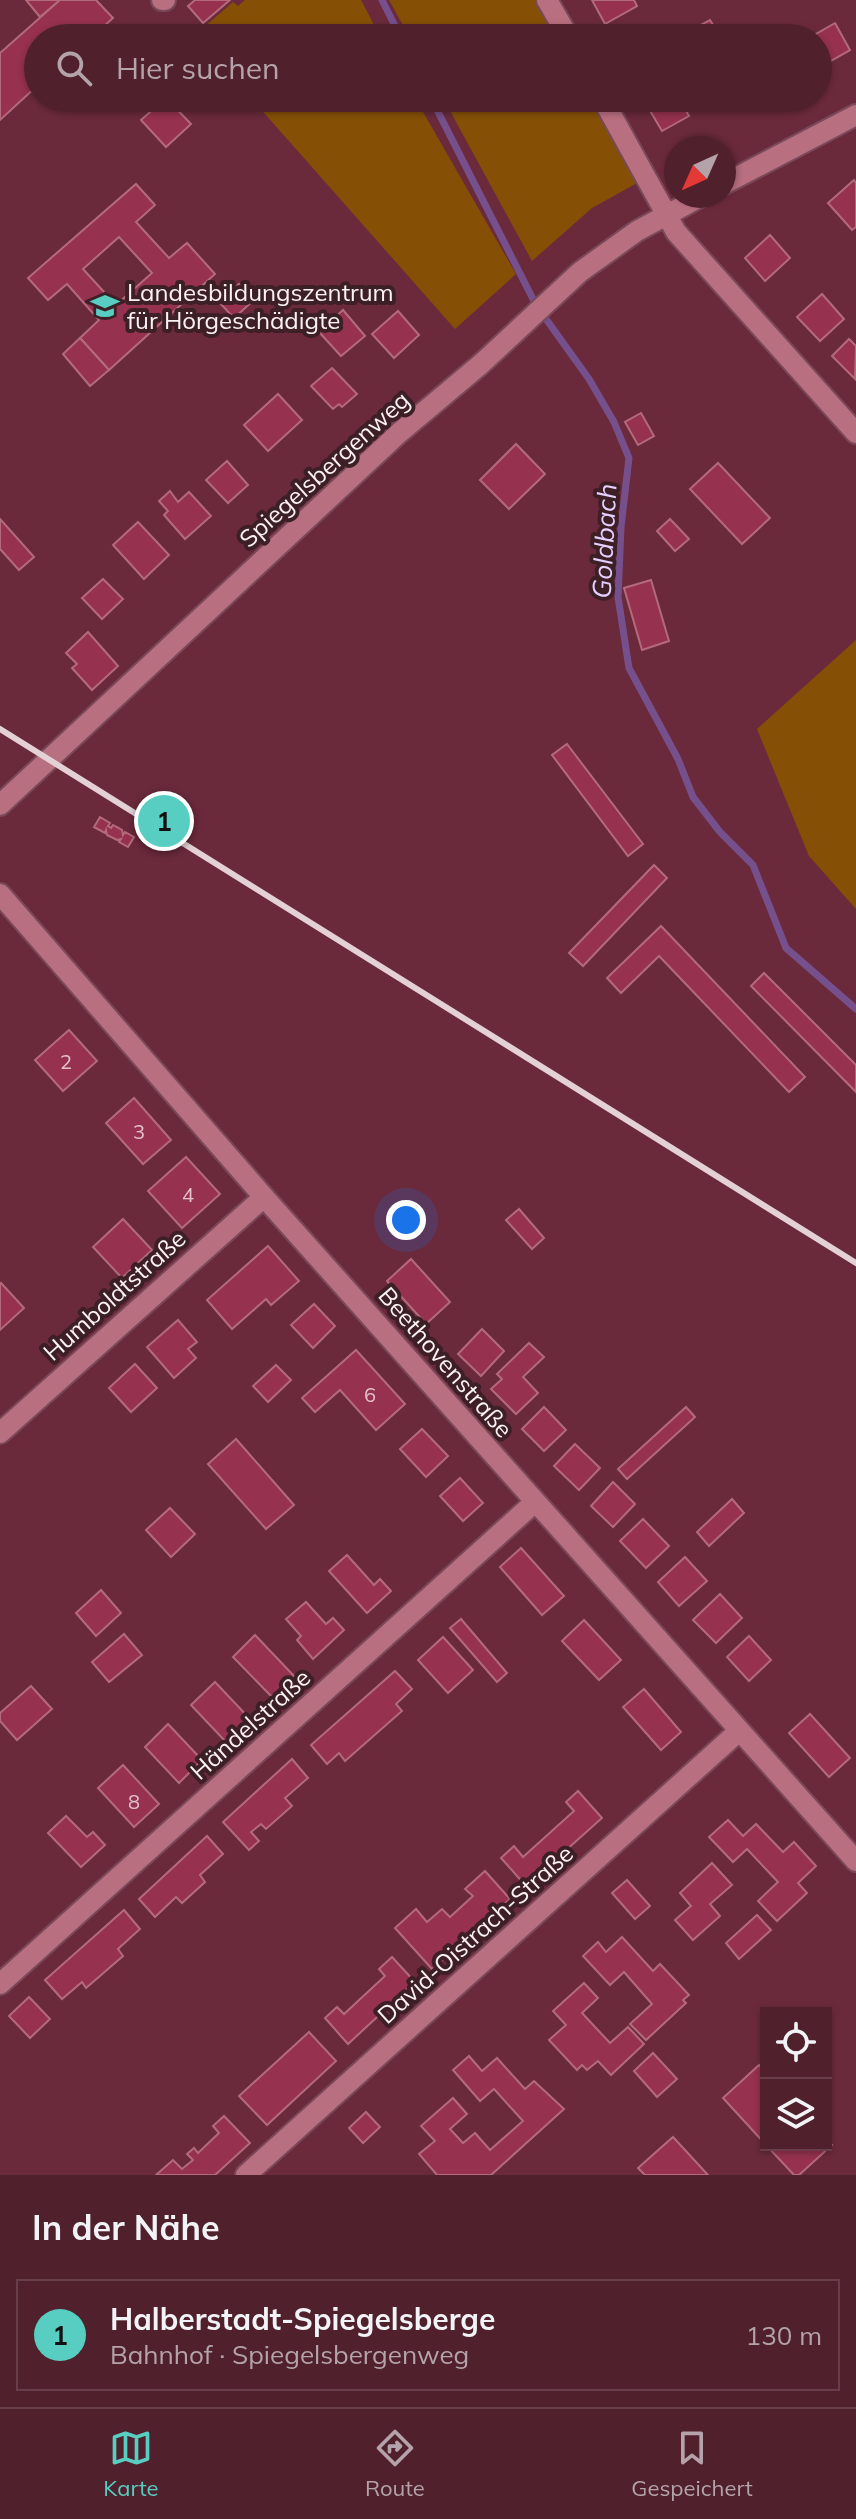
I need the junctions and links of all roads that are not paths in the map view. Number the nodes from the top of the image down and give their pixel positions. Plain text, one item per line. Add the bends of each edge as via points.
1 (547, 0) edge
2 (561, 24) edge
3 (610, 112) edge
4 (856, 115) edge
5 (736, 178) edge
6 (679, 208) edge
7 (666, 215) junction
8 (856, 433) edge
9 (0, 805) edge
10 (0, 894) edge
11 (264, 1197) junction
12 (0, 1433) edge
13 (535, 1502) junction
14 (739, 1731) junction
15 (856, 1861) edge
16 (0, 1984) edge
17 (246, 2175) edge

1 - 2 street
3 - 7 street
4 - 5 street
6 - 7 street, Spiegelsbergenweg
7 - 8 street via 698,258
7 - 9 street, Spiegelsbergenweg via 600,255 542,306
10 - 11 street, Beethovenstraße
11 - 12 street, Humboldtstraße
11 - 13 street, Beethovenstraße
13 - 14 street, Beethovenstraße
13 - 16 street, Händelstraße
14 - 15 street, Beethovenstraße
14 - 17 street, David-Oistrach-Straße

